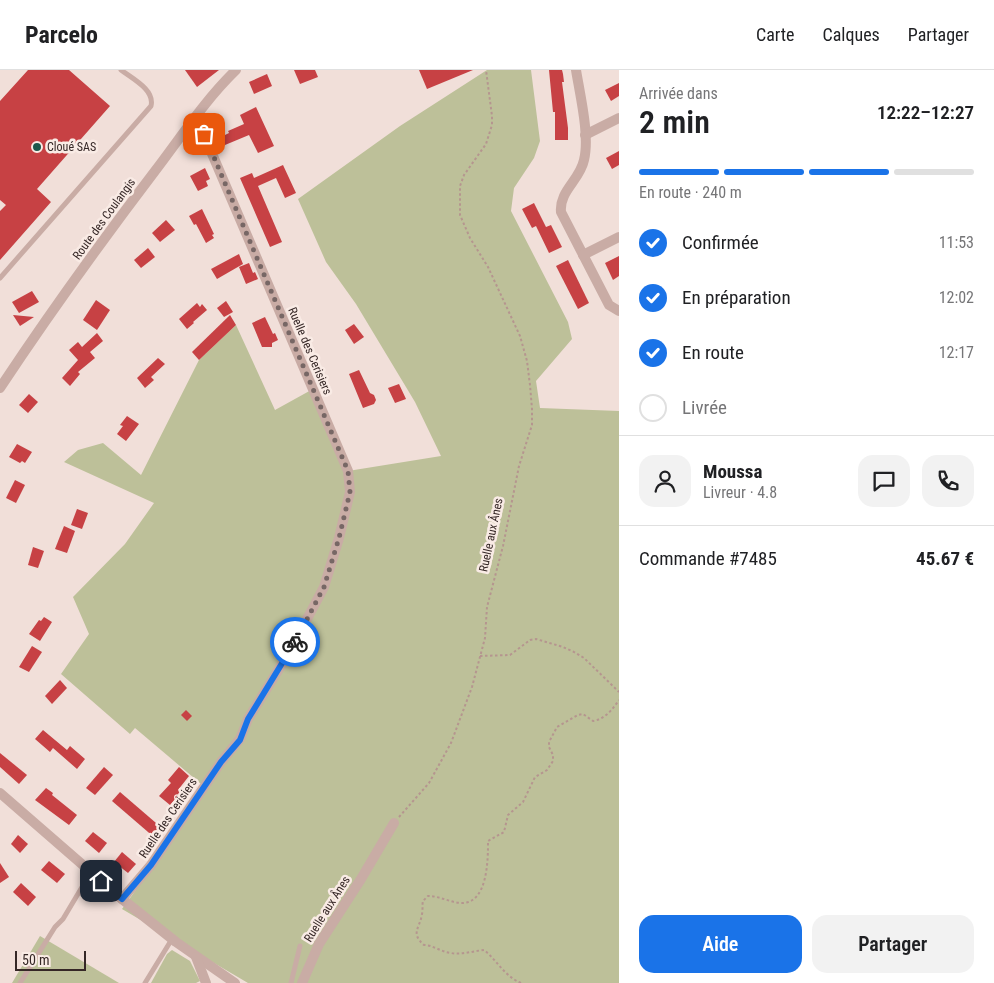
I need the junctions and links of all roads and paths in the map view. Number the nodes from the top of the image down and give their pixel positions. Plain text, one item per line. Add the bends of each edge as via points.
1 (121, 70) edge
2 (236, 70) edge
3 (486, 70) edge
4 (576, 70) edge
5 (619, 118) edge
6 (195, 119) junction
7 (585, 135) junction
8 (619, 237) edge
9 (583, 255) junction
10 (0, 278) edge
11 (619, 311) edge
12 (0, 388) edge
13 (480, 656) junction
14 (619, 692) edge
15 (619, 700) edge
16 (0, 793) edge
17 (394, 823) joint
18 (91, 872) junction
19 (122, 899) junction
20 (172, 939) junction
21 (300, 946) dead end
22 (196, 956) junction
23 (20, 983) edge
24 (145, 983) edge
25 (206, 983) edge
26 (235, 983) edge
27 (291, 983) edge
28 (302, 983) edge
29 (521, 983) edge

1 - 10 lane via 150,93 150,106
2 - 6 street, Route des Coulangis
3 - 13 path, Ruelle aux Ânes via 492,125 486,144 460,186 460,215 520,336 527,361 532,425 516,481
4 - 7 street
5 - 7 street
6 - 12 street, Route des Coulangis via 47,316
6 - 19 street, Ruelle des Cerisiers via 348,471 350,492 324,587 290,651 248,719 240,740 221,762 151,865
7 - 9 street via 584,162 560,206
8 - 9 street
9 - 11 street via 610,305
13 - 14 path via 510,655 536,639 584,658
13 - 17 path, Ruelle aux Ânes via 451,743 429,783
15 - 29 path via 598,720 592,721 578,714 557,727 549,742 553,761 547,770 534,778 523,802 508,815 504,832 488,841 488,871 475,899 461,903 428,896 423,901 416,934 424,946 430,945 450,953 484,950 511,979
16 - 18 street
17 - 28 street, Ruelle aux Ânes via 319,944
18 - 19 street
18 - 23 lane
19 - 20 street
20 - 22 street
20 - 24 lane
21 - 27 lane
22 - 25 street
22 - 26 street

